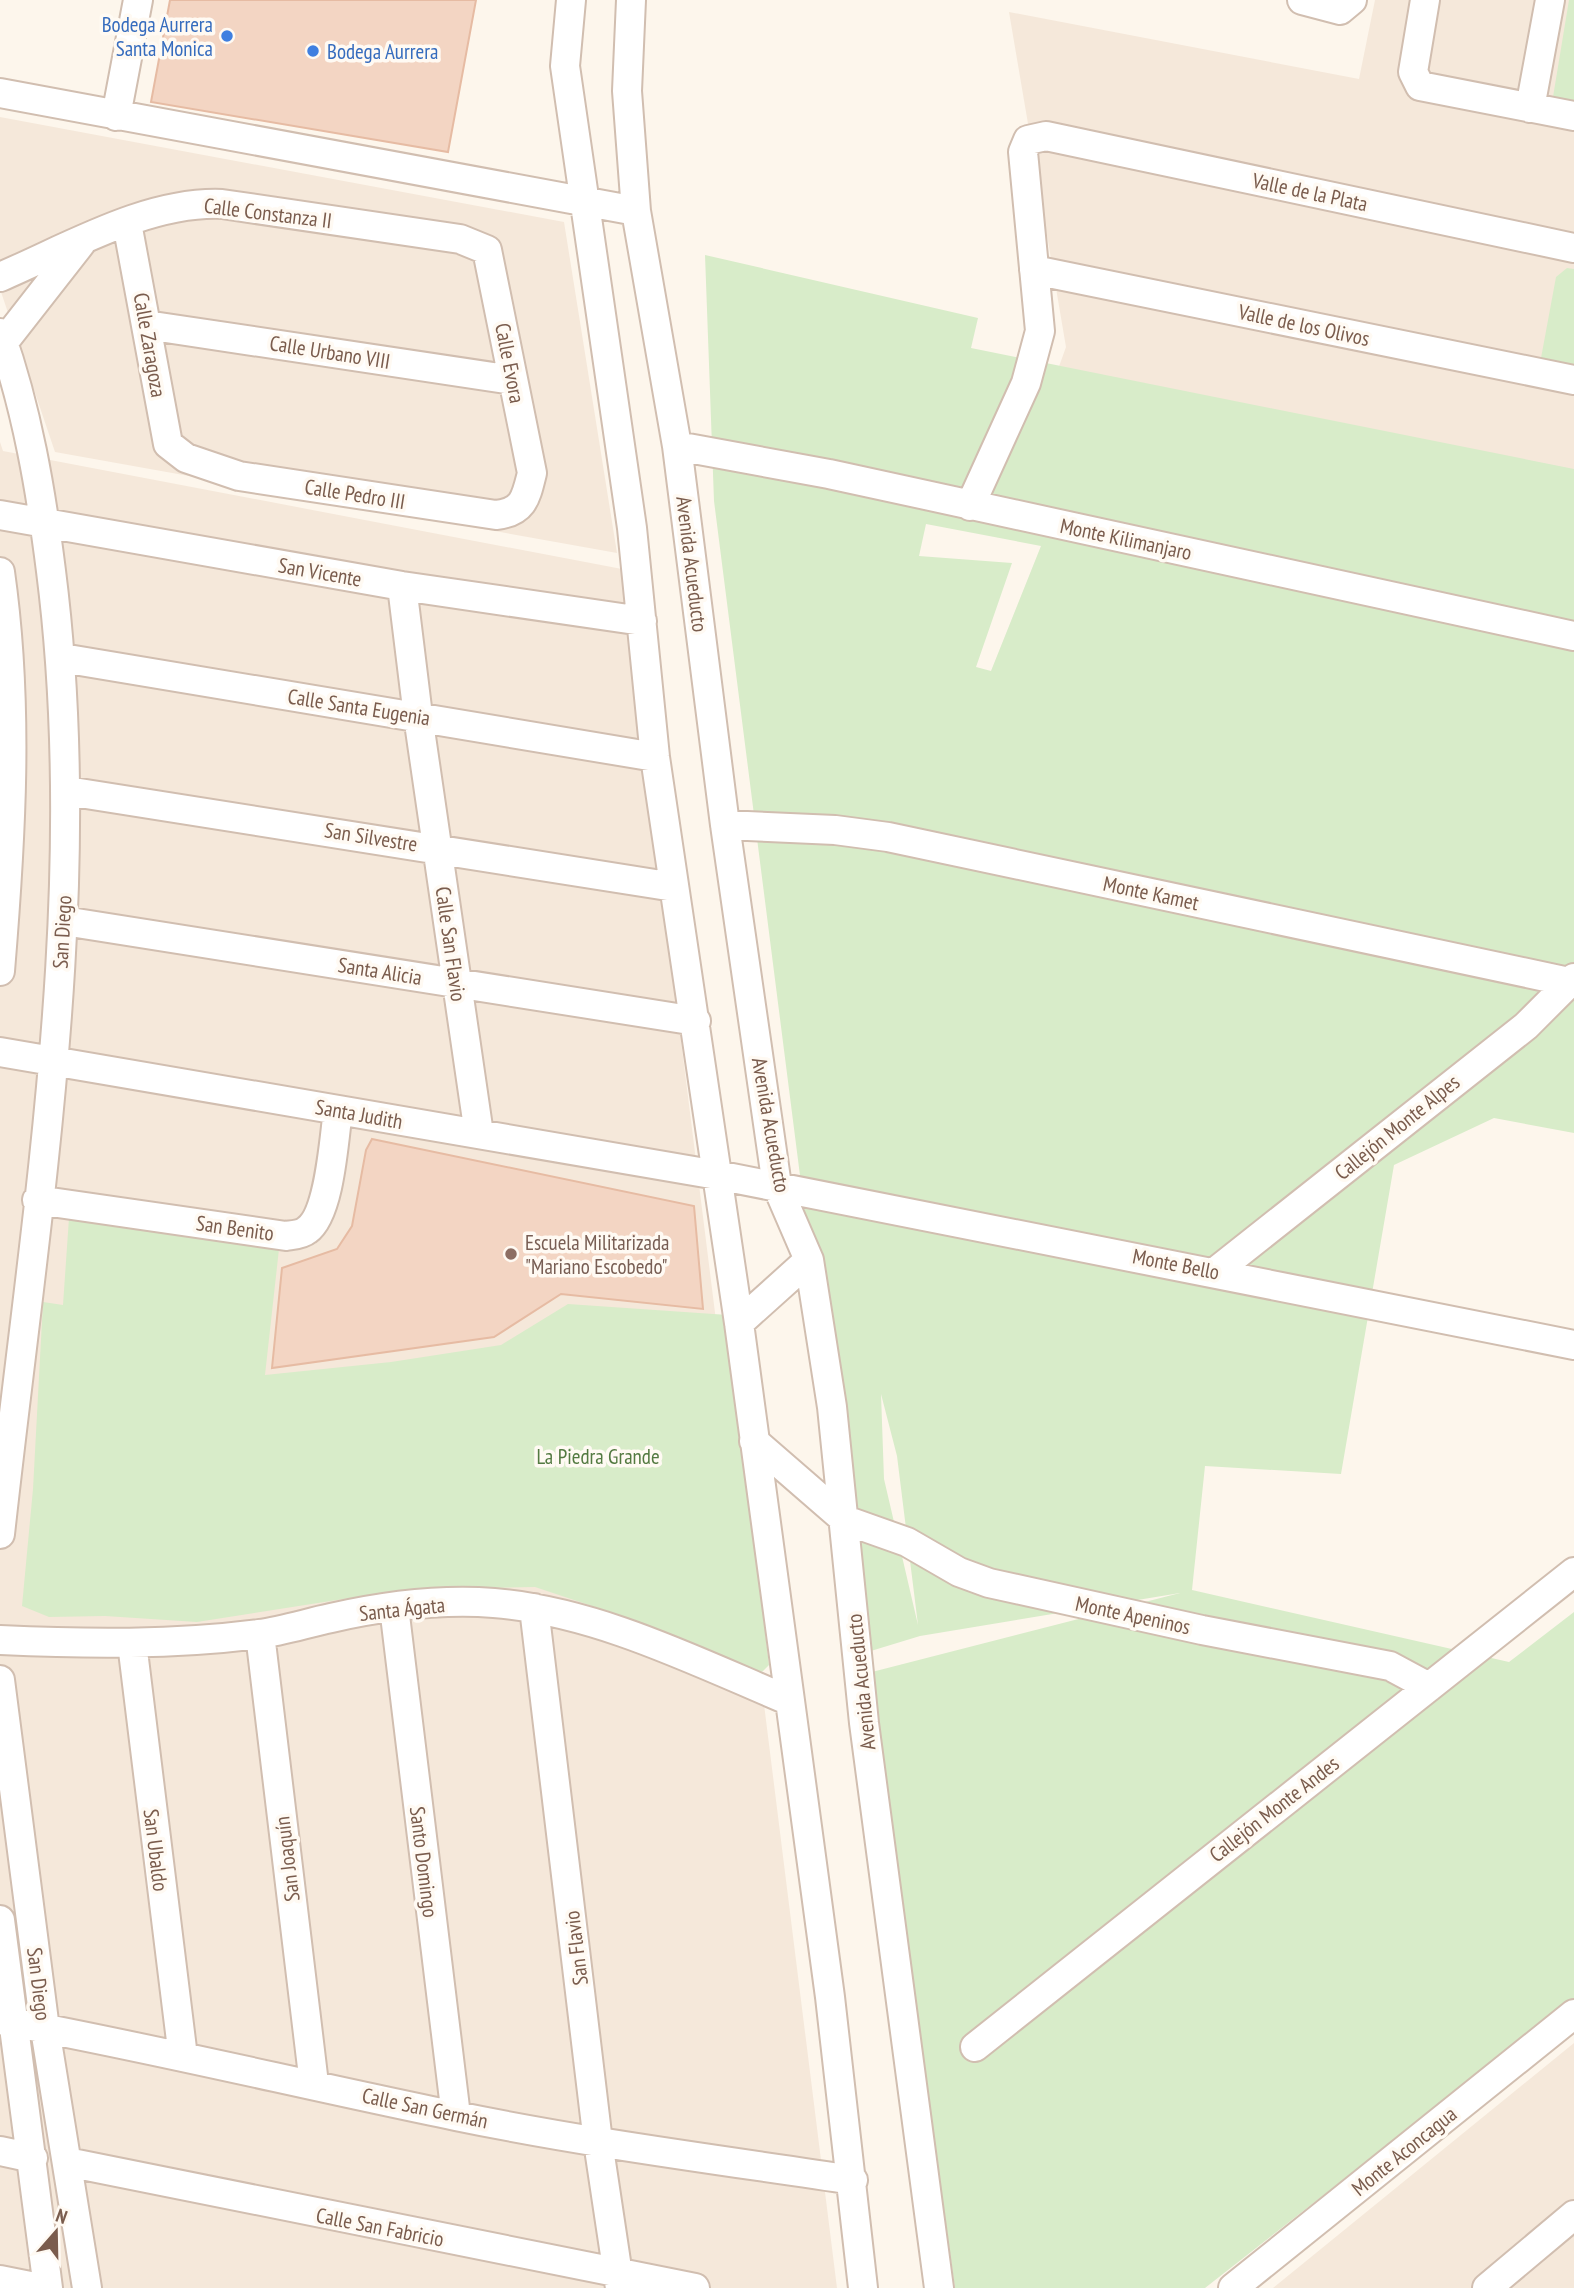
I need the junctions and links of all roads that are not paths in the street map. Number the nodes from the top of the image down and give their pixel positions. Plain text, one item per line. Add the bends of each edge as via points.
1 (138, 0) edge
2 (571, 0) edge
3 (631, 0) edge
4 (1302, 0) edge
5 (1352, 0) edge
6 (1425, 0) edge
7 (1550, 0) edge
8 (0, 93) edge
9 (1530, 108) junction
10 (116, 116) junction
11 (1574, 116) edge
12 (585, 202) junction
13 (636, 211) junction
14 (127, 223) junction
15 (460, 239) joint
16 (83, 242) junction
17 (1574, 248) edge
18 (1034, 270) junction
19 (0, 277) edge
20 (146, 325) junction
21 (1, 342) edge
22 (513, 380) junction
23 (1574, 380) edge
24 (677, 446) junction
25 (186, 458) joint
26 (524, 504) joint
27 (971, 506) junction
28 (0, 515) edge
29 (45, 523) junction
30 (0, 572) edge
31 (402, 586) junction
32 (642, 621) junction
33 (1574, 636) edge
34 (3, 642) edge
35 (62, 658) junction
36 (418, 716) junction
37 (655, 757) junction
38 (6, 774) edge
39 (68, 791) junction
40 (725, 825) junction
41 (436, 847) junction
42 (674, 887) junction
43 (3, 904) edge
44 (64, 921) junction
45 (0, 971) edge
46 (1572, 981) edge
47 (456, 983) junction
48 (696, 1021) junction
49 (0, 1052) edge
50 (52, 1063) junction
51 (338, 1110) junction
52 (479, 1134) junction
53 (717, 1175) junction
54 (777, 1186) junction
55 (37, 1200) junction
56 (809, 1260) junction
57 (1215, 1272) junction
58 (739, 1323) junction
59 (1574, 1345) edge
60 (754, 1441) junction
61 (845, 1520) junction
62 (0, 1534) edge
63 (1574, 1572) edge
64 (394, 1607) junction
65 (534, 1608) junction
66 (260, 1634) junction
67 (0, 1640) edge
68 (132, 1643) junction
69 (0, 1680) edge
70 (1429, 1686) junction
71 (790, 1701) junction
72 (0, 1920) edge
73 (1574, 2014) edge
74 (7, 2021) edge
75 (45, 2029) junction
76 (975, 2047) dead end
77 (183, 2057) junction
78 (314, 2084) junction
79 (456, 2116) junction
80 (598, 2142) junction
81 (0, 2151) edge
82 (33, 2158) junction
83 (67, 2162) junction
84 (853, 2180) junction
85 (1574, 2215) edge
86 (0, 2280) edge
87 (619, 2281) edge
88 (40, 2288) edge
89 (48, 2288) edge
90 (87, 2288) edge
91 (695, 2288) edge
92 (863, 2288) edge
93 (939, 2288) edge
94 (1233, 2288) edge
95 (1487, 2288) edge

1 - 10 street
2 - 12 street via 565,66
3 - 13 street, Avenida Acueducto via 627,91
4 - 5 street via 1340,10
6 - 9 street via 1415,82 1426,89
7 - 9 street
8 - 10 street
9 - 11 street
10 - 12 street
12 - 13 street
12 - 32 street
13 - 24 street, Avenida Acueducto
14 - 15 street, Calle Constanza II via 165,208 222,204
14 - 16 street, Calle Constanza II
14 - 20 street, Calle Zaragoza
15 - 22 street, Calle Evora via 487,250
16 - 19 street, Calle Constanza II
16 - 21 street, Calle Constanza II
17 - 18 street, Valle de la Plata via 1046,136 1028,140 1023,152
18 - 23 street, Valle de los Olivos
18 - 27 street via 1040,331 1035,358
20 - 22 street, Calle Urbano VIII
20 - 25 street, Calle Zaragoza via 168,444
21 - 29 street, San Diego via 33,454
22 - 26 street, Calle Evora via 532,473
24 - 27 street, Monte Kilimanjaro
24 - 40 street, Avenida Acueducto
25 - 26 street, Calle Pedro III via 239,476 496,515 511,513
27 - 33 street, Monte Kilimanjaro
28 - 29 street, San Vicente
29 - 31 street, San Vicente
29 - 35 street, San Diego
30 - 34 street
31 - 32 street, San Vicente
31 - 36 street, Calle San Flavio
32 - 37 street
34 - 38 street
35 - 36 street, Calle Santa Eugenia
35 - 39 street, San Diego
36 - 37 street, Calle Santa Eugenia
36 - 41 street, Calle San Flavio
37 - 42 street
38 - 43 street
39 - 41 street, San Silvestre
39 - 44 street, San Diego
40 - 46 street, Monte Kamet via 888,837
40 - 54 street, Avenida Acueducto
41 - 42 street, San Silvestre
41 - 47 street, Calle San Flavio
42 - 48 street
43 - 45 street
44 - 47 street, Santa Alicia
44 - 50 street, San Diego
46 - 57 street, Callejón Monte Alpes via 1526,1026
47 - 48 street, Santa Alicia
47 - 52 street, Calle San Flavio
48 - 53 street
49 - 50 street, Santa Judith
50 - 51 street, Santa Judith
50 - 55 street, San Diego
51 - 52 street, Santa Judith
51 - 55 street, San Benito via 322,1205 308,1230 297,1234
52 - 53 street, Santa Judith
53 - 54 street, Monte Bello
53 - 58 street
54 - 56 street, Avenida Acueducto
54 - 57 street, Monte Bello
55 - 62 street, San Diego via 28,1317
56 - 58 street
56 - 61 street, Avenida Acueducto
57 - 59 street, Monte Bello
58 - 60 street
60 - 61 street
60 - 71 street
61 - 70 street, Monte Apeninos via 907,1542 958,1572 989,1583 1390,1667
61 - 93 street, Avenida Acueducto via 864,1723
63 - 70 street, Callejón Monte Andes
64 - 65 street, Santa Ágata via 448,1602
64 - 66 street, Santa Ágata
64 - 79 street, Santo Domingo
65 - 71 street, Santa Ágata via 637,1638
65 - 80 street, San Flavio
66 - 68 street, Santa Ágata
66 - 78 street, San Joaquín
67 - 68 street, Santa Ágata
68 - 77 street, San Ubaldo
69 - 75 street, San Diego
70 - 76 street, Callejón Monte Andes
71 - 84 street
72 - 74 street, San Diego
73 - 94 street, Monte Aconcagua
74 - 75 street, Calle San Germán
74 - 82 street, San Diego
75 - 77 street, Calle San Germán
75 - 83 street, San Diego
77 - 78 street, Calle San Germán
78 - 79 street, Calle San Germán
79 - 80 street, Calle San Germán
80 - 84 street, Calle San Germán
80 - 87 street, San Flavio
81 - 82 street
82 - 89 street, San Diego
83 - 87 street, Calle San Fabricio
83 - 90 street, San Diego
84 - 92 street
85 - 95 street
86 - 88 street
87 - 91 street, Calle San Fabricio

